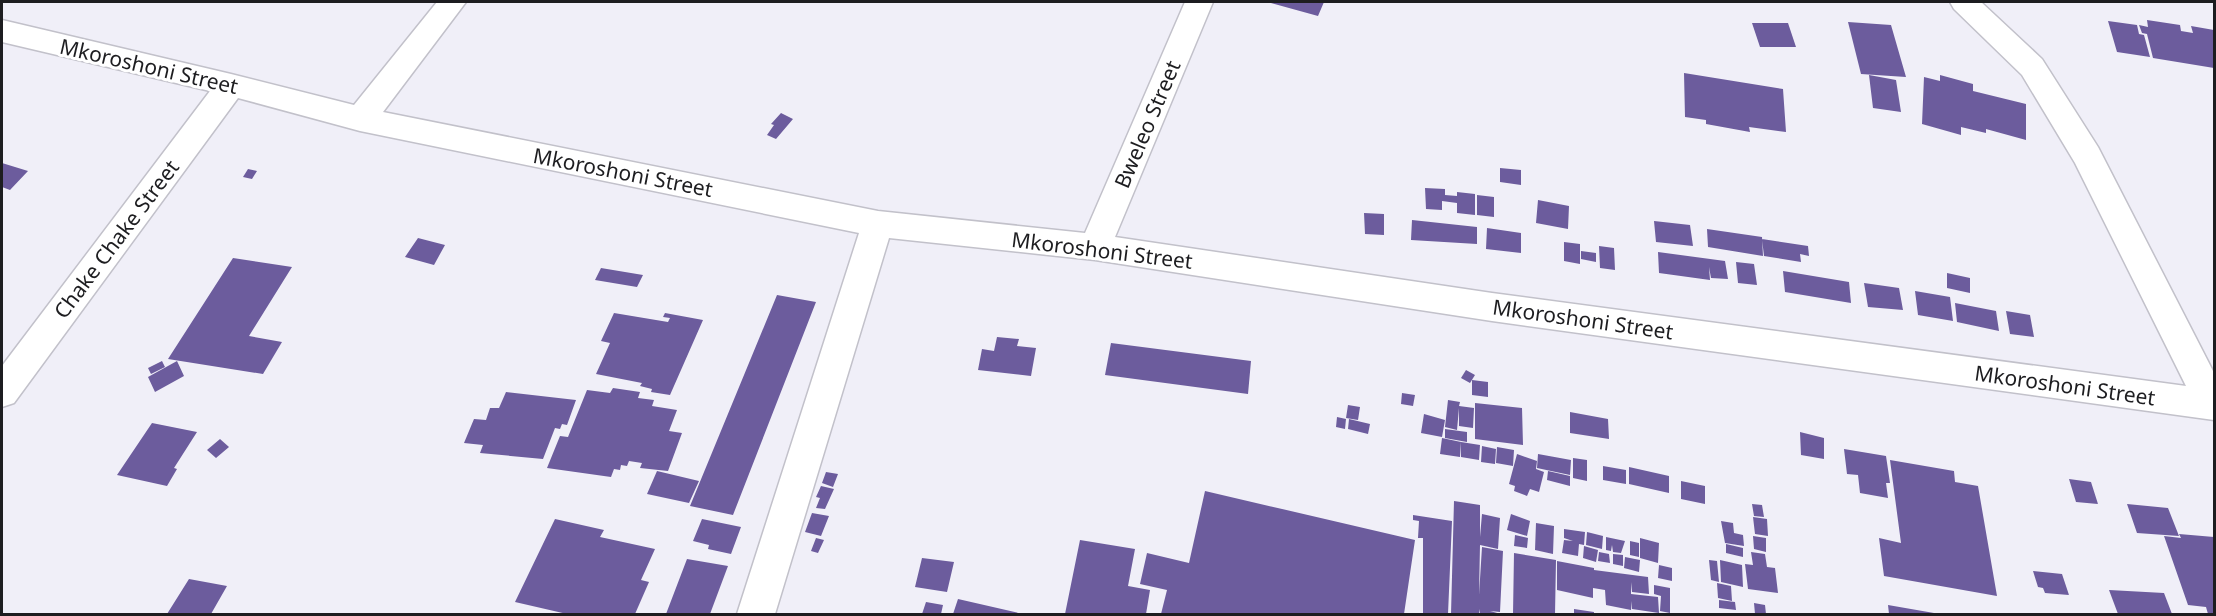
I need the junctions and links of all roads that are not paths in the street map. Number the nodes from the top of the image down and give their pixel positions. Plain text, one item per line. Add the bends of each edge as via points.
1 (452, 2) edge
2 (1199, 2) edge
3 (1964, 2) edge
4 (2, 31) edge
5 (231, 85) junction
6 (360, 119) junction
7 (878, 224) junction
8 (1095, 247) junction
9 (2, 392) edge
10 (2214, 405) edge
11 (756, 615) edge

1 - 6 street
2 - 8 street, Bweleo Street
3 - 10 street via 2032,67 2087,156
4 - 5 street, Mkoroshoni Street
5 - 6 street, Mkoroshoni Street
5 - 9 street, Chake Chake Street
6 - 7 street, Mkoroshoni Street
7 - 8 street, Mkoroshoni Street
7 - 11 street
8 - 10 street, Mkoroshoni Street via 1492,307

